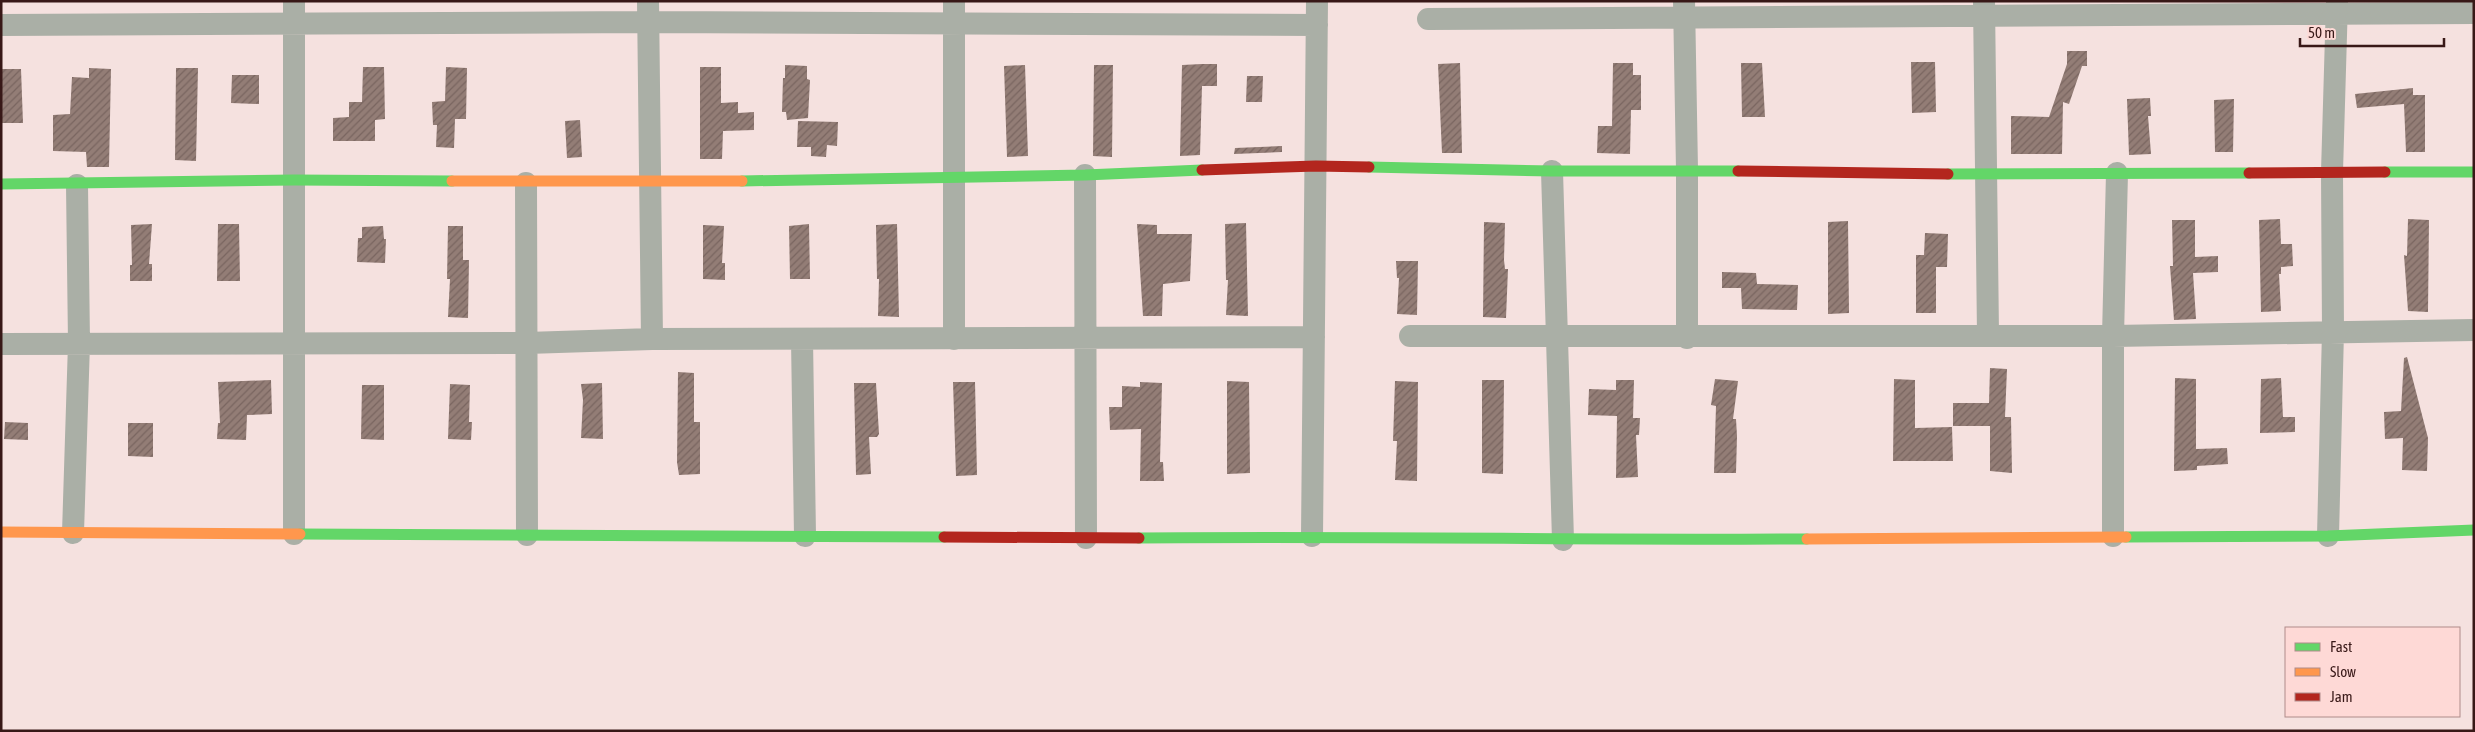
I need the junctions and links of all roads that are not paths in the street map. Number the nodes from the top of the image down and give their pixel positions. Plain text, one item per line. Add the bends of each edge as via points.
1 (294, 1) edge
2 (954, 1) edge
3 (1317, 1) edge
4 (2337, 7) edge
5 (1984, 9) edge
6 (1684, 10) edge
7 (648, 12) edge
8 (2474, 13) edge
9 (1428, 19) dead end
10 (954, 24) junction
11 (1317, 24) junction
12 (1, 25) edge
13 (294, 25) junction
14 (1316, 166) junction
15 (1687, 170) junction
16 (1552, 171) junction
17 (2332, 172) junction
18 (2474, 172) edge
19 (2118, 173) junction
20 (1986, 174) junction
21 (1085, 175) junction
22 (954, 177) junction
23 (294, 180) junction
24 (650, 182) junction
25 (526, 183) junction
26 (1, 184) edge
27 (78, 184) junction
28 (2474, 330) edge
29 (2333, 331) junction
30 (1988, 334) junction
31 (1556, 335) junction
32 (1410, 336) dead end
33 (2113, 336) junction
34 (1314, 337) junction
35 (1084, 338) junction
36 (1687, 338) junction
37 (652, 339) junction
38 (802, 339) junction
39 (954, 339) junction
40 (79, 343) junction
41 (527, 343) junction
42 (1, 344) edge
43 (294, 344) junction
44 (2474, 530) edge
45 (1, 532) edge
46 (72, 532) junction
47 (294, 534) junction
48 (527, 535) junction
49 (805, 536) junction
50 (1312, 536) junction
51 (2113, 536) junction
52 (2328, 536) junction
53 (1086, 538) junction
54 (1562, 540) junction

1 - 13 street
2 - 10 street
3 - 11 street
4 - 5 street
4 - 8 street
4 - 17 street
5 - 6 street
5 - 20 street
6 - 9 street
6 - 15 street
7 - 10 street
7 - 13 street
7 - 24 street
10 - 11 street
10 - 22 street
11 - 14 street
12 - 13 street
13 - 23 street
14 - 16 street
14 - 21 street
14 - 34 street
15 - 16 street
15 - 20 street
15 - 36 street
16 - 31 street
17 - 18 street
17 - 19 street
17 - 29 street
19 - 20 street
19 - 33 street
20 - 30 street
21 - 22 street
21 - 35 street
22 - 24 street
22 - 39 street
23 - 25 street
23 - 27 street
23 - 43 street
24 - 25 street
24 - 37 street
25 - 41 street
26 - 27 street
27 - 40 street
28 - 29 street
29 - 33 street
29 - 52 street
30 - 33 street
30 - 36 street
31 - 32 street
31 - 36 street
31 - 54 street
33 - 51 street
34 - 35 street
34 - 50 street
35 - 39 street
35 - 53 street
37 - 38 street
37 - 41 street
38 - 39 street
38 - 49 street
40 - 42 street
40 - 43 street
40 - 46 street
41 - 43 street
41 - 48 street
43 - 47 street
44 - 52 street
45 - 46 street
46 - 47 street
47 - 48 street
48 - 49 street
49 - 53 street
50 - 53 street
50 - 54 street
51 - 52 street
51 - 54 street

